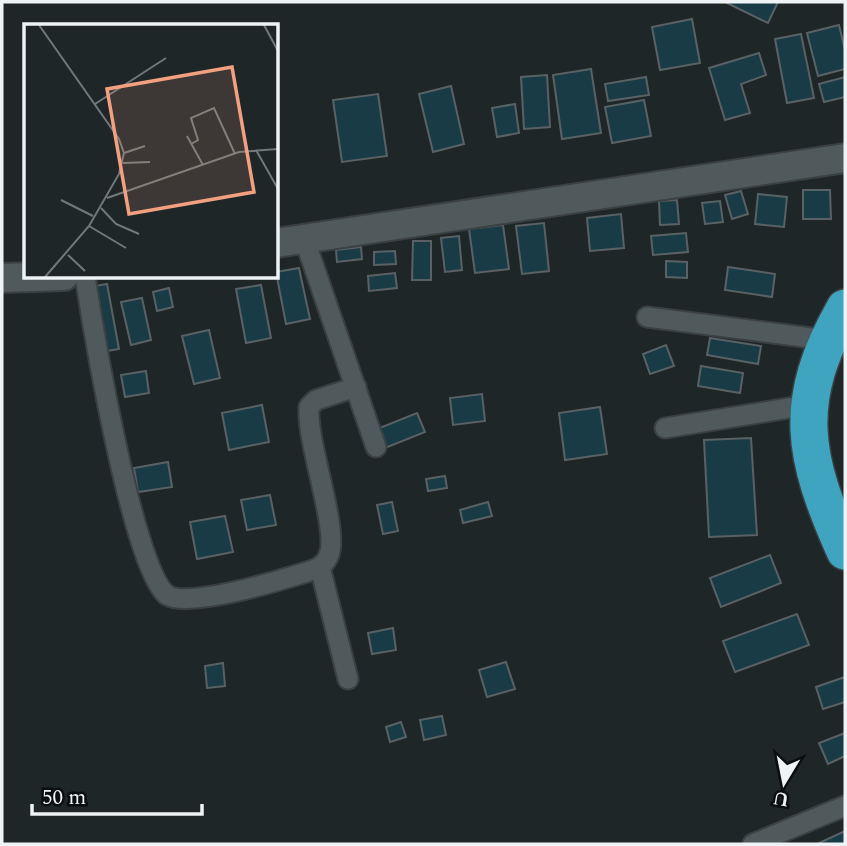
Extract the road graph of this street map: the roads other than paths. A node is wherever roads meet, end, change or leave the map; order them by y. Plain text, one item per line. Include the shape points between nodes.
1 (845, 158) edge
2 (290, 241) edge
3 (24, 277) edge
4 (2, 278) edge
5 (85, 278) edge
6 (845, 309) edge
7 (647, 317) dead end
8 (827, 340) junction
9 (356, 387) junction
10 (808, 405) junction
11 (665, 428) dead end
12 (376, 447) dead end
13 (845, 551) edge
14 (320, 567) junction
15 (348, 679) dead end
16 (845, 806) edge
17 (753, 844) edge

1 - 2 street
2 - 9 street
3 - 4 street
5 - 14 street via 131,508 142,549 161,588 178,599 207,598
6 - 8 highway
7 - 8 street
8 - 10 highway
9 - 12 street
9 - 14 street via 316,400 309,407 308,431 331,541 328,559
10 - 11 street
10 - 13 highway via 812,464
14 - 15 street
16 - 17 street

